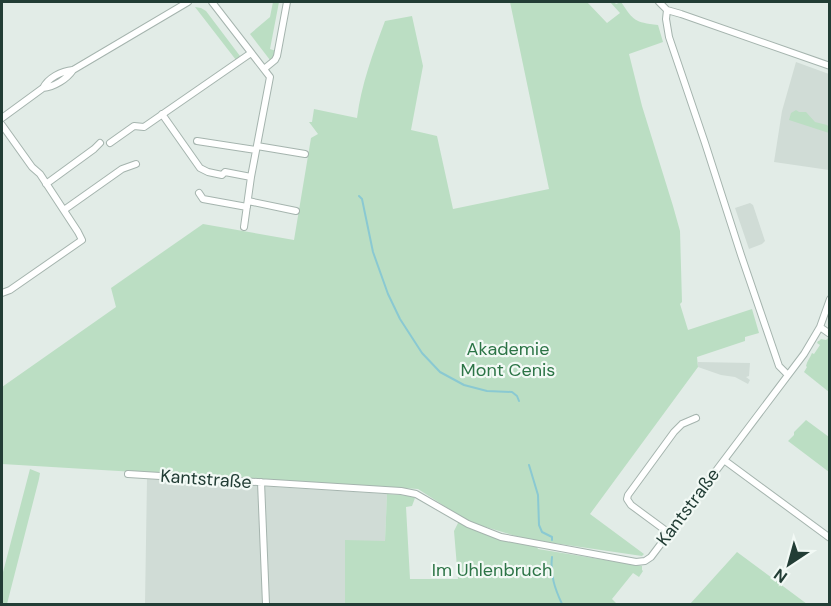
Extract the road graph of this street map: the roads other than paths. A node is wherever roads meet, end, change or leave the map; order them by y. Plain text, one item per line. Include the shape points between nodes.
1 (188, 2) edge
2 (212, 2) edge
3 (287, 2) edge
4 (659, 2) edge
5 (667, 10) junction
6 (251, 53) junction
7 (830, 66) edge
8 (264, 69) junction
9 (162, 114) junction
10 (2, 118) edge
11 (2, 125) edge
12 (197, 141) dead end
13 (100, 143) dead end
14 (110, 143) dead end
15 (256, 148) junction
16 (305, 154) dead end
17 (136, 164) dead end
18 (251, 177) junction
19 (46, 184) junction
20 (199, 193) dead end
21 (247, 204) junction
22 (64, 210) junction
23 (296, 211) dead end
24 (244, 227) dead end
25 (2, 292) edge
26 (830, 299) edge
27 (820, 327) junction
28 (830, 334) edge
29 (788, 375) junction
30 (696, 418) dead end
31 (724, 460) junction
32 (128, 474) dead end
33 (261, 482) junction
34 (669, 533) junction
35 (830, 538) edge
36 (266, 604) edge

1 - 10 street via 73,70 66,78 43,88
2 - 6 street
3 - 8 street via 277,56
4 - 5 street
5 - 7 street
5 - 29 street via 669,37 741,255 779,366
6 - 8 street
6 - 9 street
8 - 15 street via 270,77
9 - 14 street via 144,126 134,126
9 - 18 street via 200,168 222,175 225,172
11 - 19 street
12 - 15 street
13 - 19 street
15 - 16 street
15 - 18 street
17 - 22 street
18 - 21 street
19 - 22 street
20 - 21 street via 203,199
21 - 23 street
21 - 24 street
22 - 25 street via 82,240
26 - 27 street, Kantstraße
27 - 28 street
27 - 29 street, Kantstraße
29 - 31 street, Kantstraße
30 - 34 street via 674,432 627,499
31 - 34 street, Kantstraße
31 - 35 street
32 - 33 street, Kantstraße
33 - 34 street, Kantstraße via 416,494 468,524 501,537 636,562 648,560
33 - 36 street

